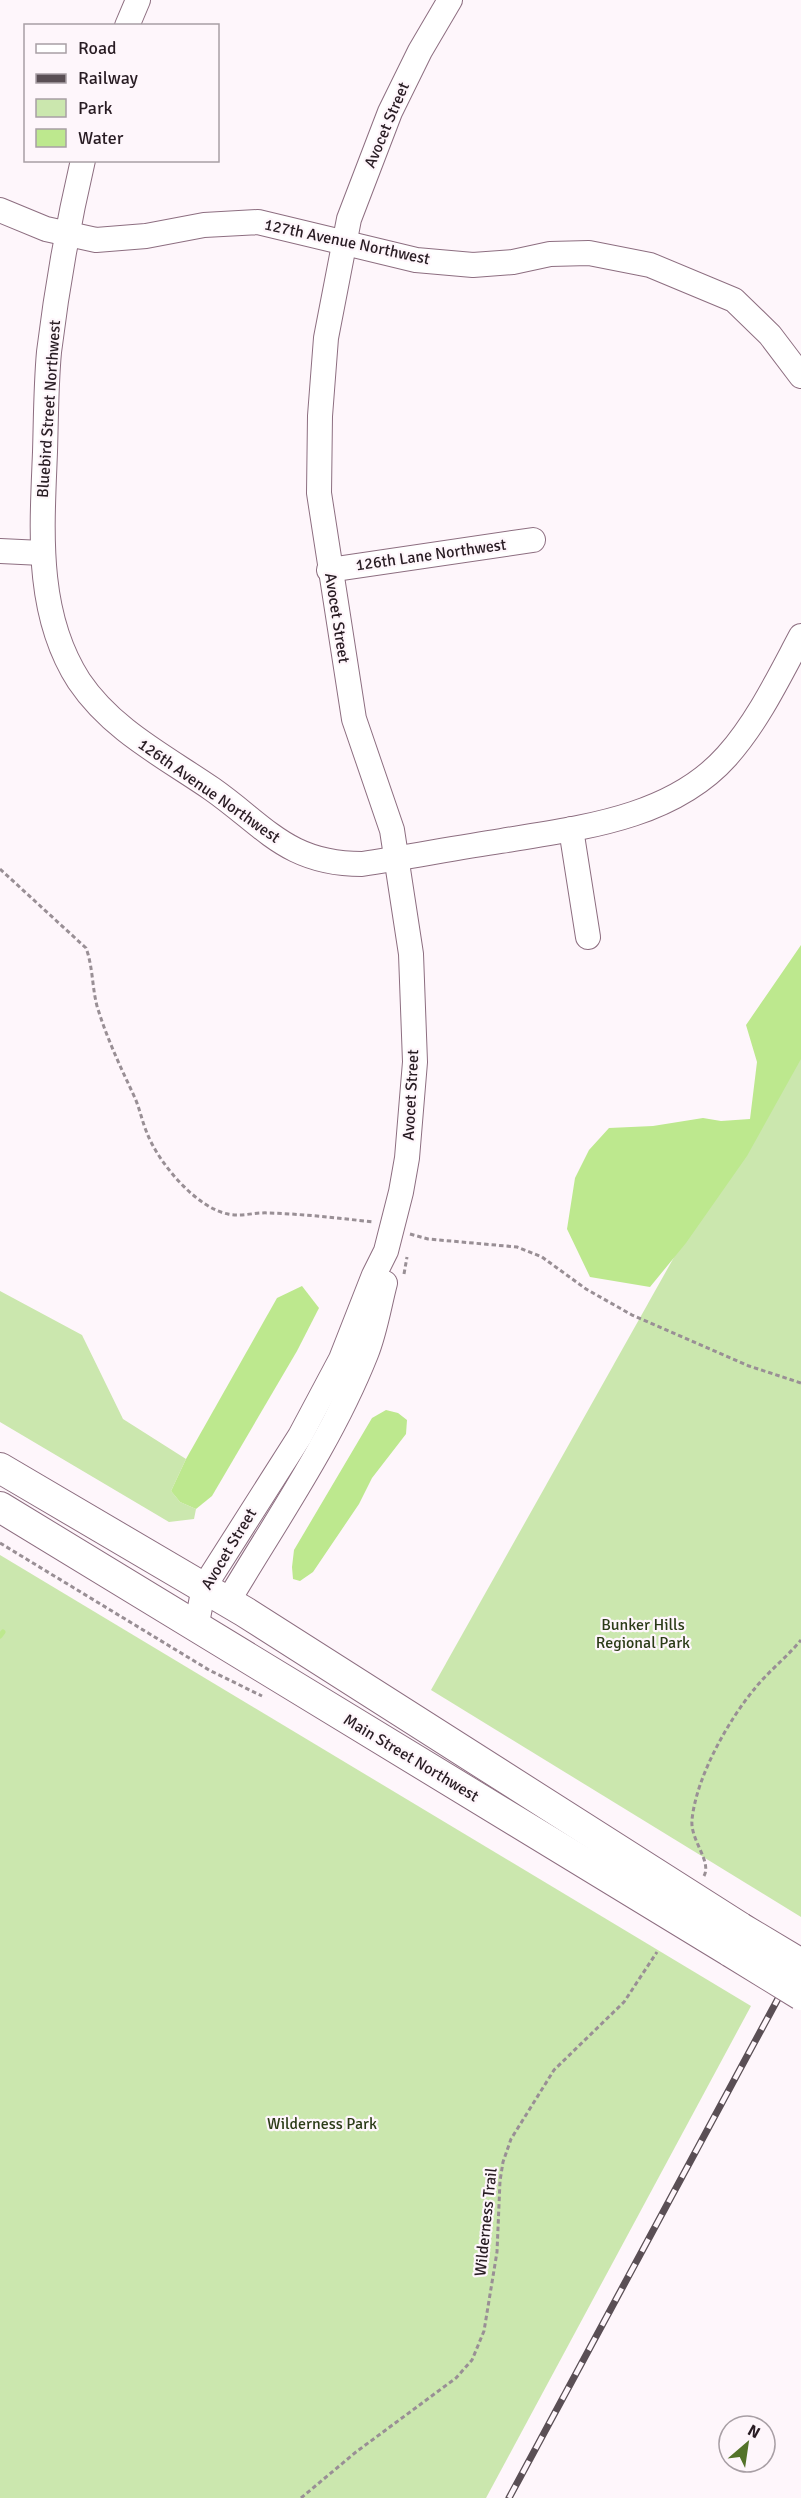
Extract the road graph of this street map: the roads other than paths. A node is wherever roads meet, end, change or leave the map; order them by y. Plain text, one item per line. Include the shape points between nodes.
1 (138, 0) edge
2 (450, 0) edge
3 (128, 24) edge
4 (83, 162) edge
5 (0, 210) edge
6 (66, 234) junction
7 (345, 244) junction
8 (801, 376) edge
9 (532, 540) dead end
10 (0, 551) edge
11 (42, 553) junction
12 (329, 570) junction
13 (801, 636) edge
14 (570, 829) junction
15 (397, 858) junction
16 (588, 937) dead end
17 (0, 1468) edge
18 (11, 1513) edge
19 (207, 1605) junction
20 (736, 1940) junction
21 (801, 1964) edge
22 (801, 1995) edge

1 - 3 street
2 - 7 street, Avocet Street via 390,112 349,219
4 - 6 street, Bluebird Street Northwest
5 - 6 street, 127th Avenue Northwest
6 - 7 street, 127th Avenue Northwest via 96,240 258,222
6 - 11 street, Bluebird Street Northwest via 49,354
7 - 8 street, 127th Avenue Northwest via 416,260 473,265 550,254 589,253 650,265 734,300 770,335
7 - 12 street, Avocet Street via 326,338 320,416 319,493
9 - 12 street, 126th Lane Northwest
10 - 11 street
11 - 15 street, 126th Avenue Northwest via 48,600 62,650 99,708 138,741 295,850 339,864
12 - 15 street, Avocet Street via 354,719 393,830
13 - 14 street, 126th Avenue Northwest via 748,730 701,779 624,817
14 - 15 street, 126th Avenue Northwest
14 - 16 street
15 - 19 street, Avocet Street via 411,954 415,1062 407,1158 386,1251 386,1276 367,1352 328,1432
17 - 19 main road, Main Street Northwest
18 - 19 main road, Main Street Northwest
19 - 20 main road, Main Street Northwest
19 - 20 main road, Main Street Northwest via 255,1619
20 - 21 main road, Main Street Northwest, bridge
20 - 22 main road, Main Street Northwest, bridge

